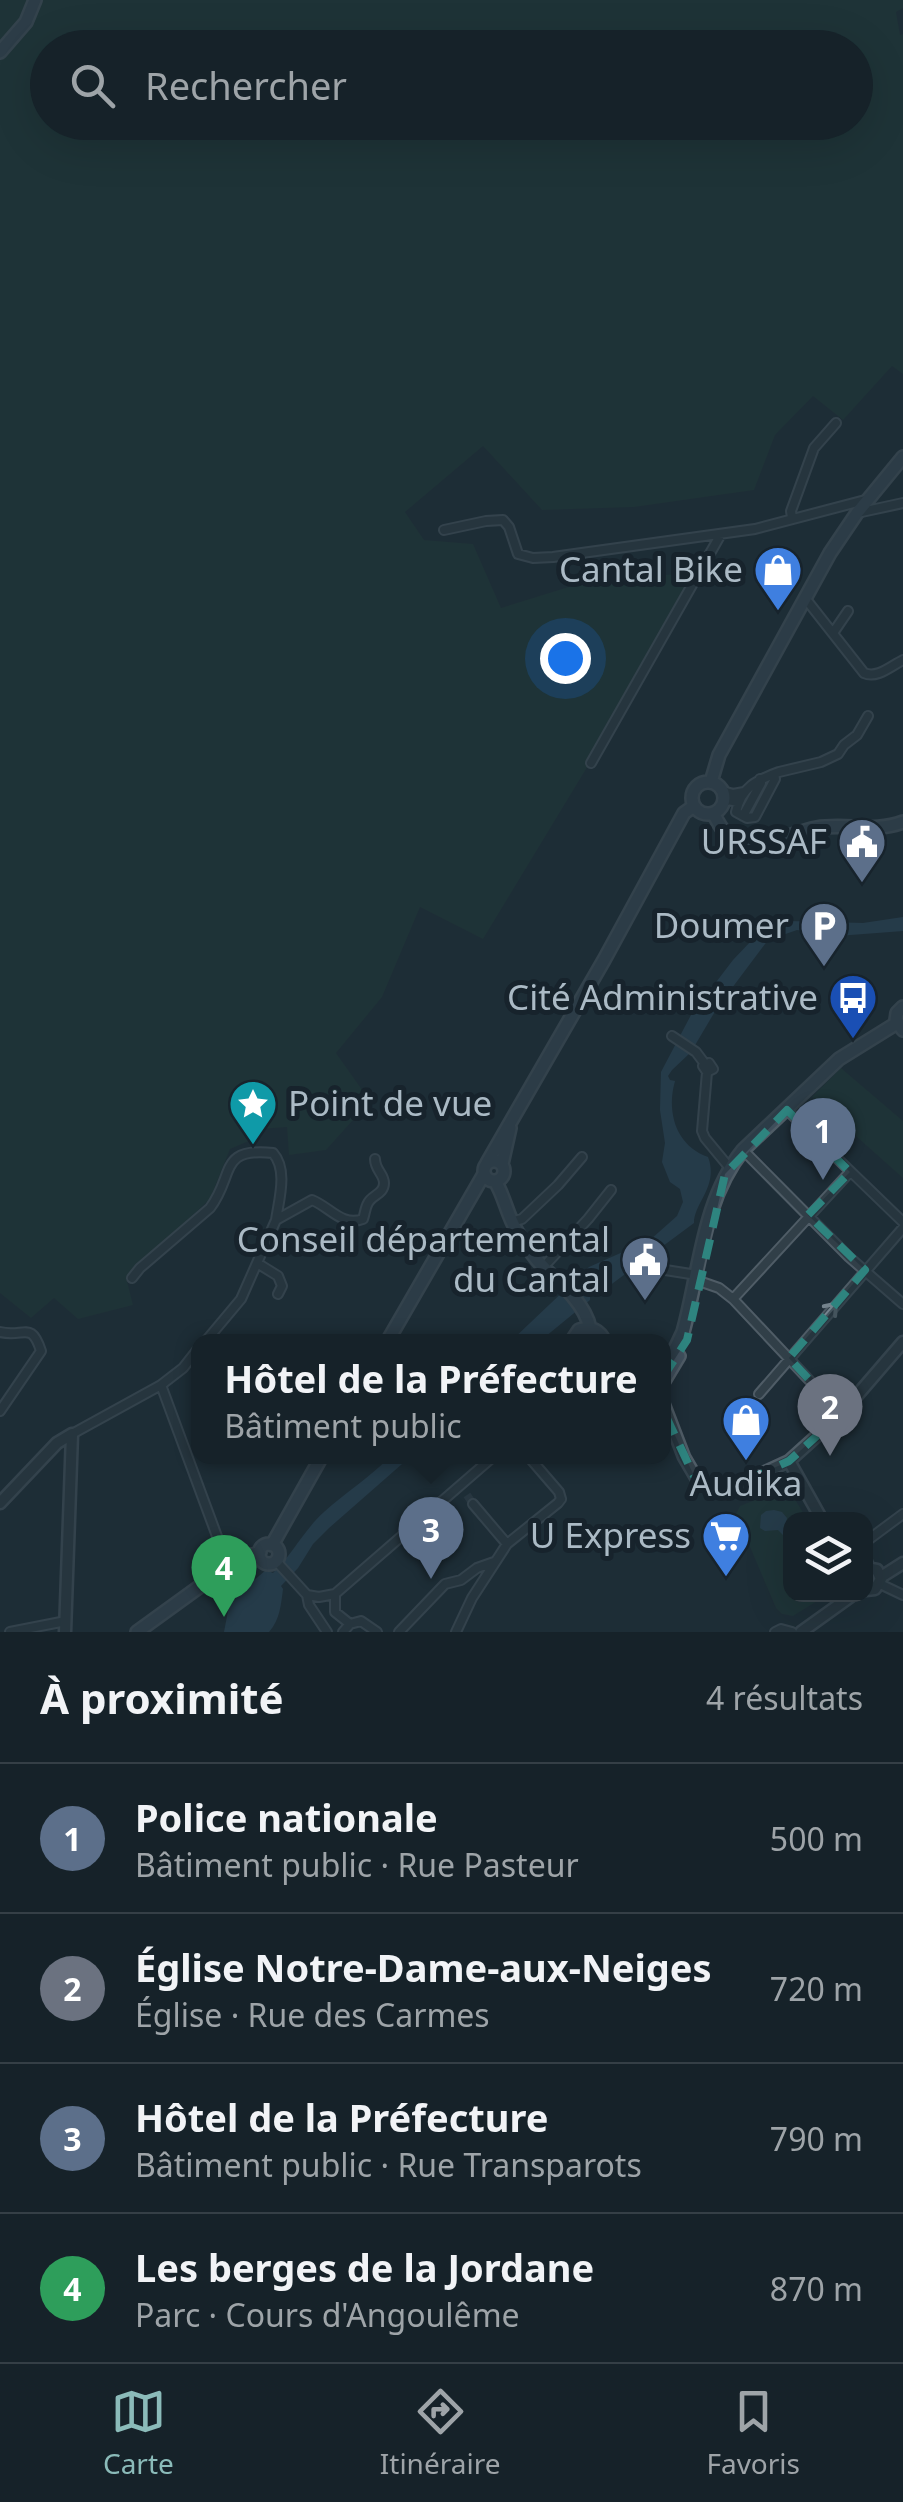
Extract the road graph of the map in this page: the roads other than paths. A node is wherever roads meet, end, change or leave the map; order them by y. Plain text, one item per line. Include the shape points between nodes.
1 (35, 0) edge
2 (0, 52) edge
3 (836, 424) dead end
4 (903, 458) edge
5 (869, 499) junction
6 (903, 504) edge
7 (858, 513) junction
8 (792, 518) junction
9 (444, 530) dead end
10 (721, 534) junction
11 (805, 598) junction
12 (848, 611) dead end
13 (833, 633) junction
14 (903, 660) edge
15 (868, 716) dead end
16 (592, 763) dead end
17 (774, 774) junction
18 (756, 781) junction
19 (711, 782) junction
20 (723, 791) junction
21 (744, 792) junction
22 (738, 802) junction
23 (694, 806) junction
24 (717, 810) junction
25 (743, 816) junction
26 (903, 822) edge
27 (903, 1007) edge
28 (900, 1026) edge
29 (672, 1036) dead end
30 (787, 1110) junction
31 (743, 1150) junction
32 (582, 1156) dead end
33 (374, 1159) dead end
34 (729, 1167) junction
35 (850, 1172) junction
36 (496, 1174) junction
37 (611, 1190) dead end
38 (808, 1215) junction
39 (276, 1220) junction
40 (903, 1225) edge
41 (518, 1226) junction
42 (650, 1258) dead end
43 (257, 1263) junction
44 (546, 1266) junction
45 (865, 1270) junction
46 (132, 1278) dead end
47 (696, 1278) junction
48 (278, 1294) dead end
49 (733, 1299) junction
50 (903, 1304) edge
51 (590, 1328) junction
52 (0, 1332) edge
53 (212, 1334) edge
54 (392, 1334) edge
55 (576, 1334) edge
56 (600, 1334) edge
57 (903, 1342) edge
58 (671, 1354) edge
59 (191, 1358) edge
60 (789, 1358) junction
61 (671, 1368) edge
62 (160, 1386) junction
63 (759, 1394) dead end
64 (0, 1411) edge
65 (841, 1414) junction
66 (671, 1424) edge
67 (72, 1434) junction
68 (789, 1462) junction
69 (317, 1464) edge
70 (485, 1464) edge
71 (535, 1464) edge
72 (773, 1470) junction
73 (462, 1484) junction
74 (801, 1484) junction
75 (468, 1495) tunnel mouth
76 (0, 1504) edge
77 (473, 1504) tunnel mouth
78 (817, 1512) edge
79 (903, 1514) edge
80 (873, 1536) edge
81 (272, 1544) junction
82 (507, 1544) junction
83 (260, 1552) junction
84 (235, 1561) junction
85 (278, 1562) junction
86 (903, 1563) edge
87 (493, 1566) junction
88 (873, 1568) edge
89 (461, 1580) junction
90 (881, 1580) junction
91 (873, 1590) edge
92 (336, 1594) junction
93 (307, 1595) junction
94 (903, 1595) edge
95 (320, 1597) junction
96 (472, 1598) junction
97 (843, 1602) edge
98 (334, 1612) junction
99 (66, 1626) edge
100 (347, 1628) edge
101 (10, 1632) edge
102 (137, 1632) edge
103 (327, 1632) edge
104 (377, 1632) edge
105 (399, 1632) edge
106 (456, 1632) edge
107 (775, 1632) edge
108 (792, 1632) edge
109 (800, 1632) edge

1 - 2 main road
3 - 8 street via 814,448
4 - 5 main road
5 - 7 main road
5 - 8 street
6 - 7 street
7 - 11 main road
8 - 10 street
9 - 10 street via 503,520 516,551 533,558
10 - 16 street
11 - 13 street
11 - 19 main road via 719,755
12 - 13 street
13 - 14 street via 868,675
15 - 17 street via 833,757
17 - 18 street
17 - 25 street via 755,817
18 - 21 street
18 - 25 street via 762,783
19 - 20 main road
19 - 23 main road via 696,787
20 - 21 street
20 - 24 main road
21 - 22 street
22 - 24 street via 728,800
22 - 25 street via 736,812
23 - 24 main road via 702,813
23 - 36 main road via 684,813 502,1136
24 - 26 main road via 724,832 744,844 828,827
27 - 28 main road via 897,1012
28 - 30 main road via 839,1059
29 - 34 street via 706,1068 702,1131
30 - 31 main road
30 - 35 street
31 - 34 main road
31 - 38 street
32 - 41 street
33 - 39 street via 384,1184 363,1219 348,1221 312,1200
34 - 47 main road
35 - 38 street
35 - 40 street
36 - 41 main road
36 - 41 main road
36 - 54 main road
37 - 44 street
38 - 45 street
38 - 49 street
39 - 43 street
39 - 46 street via 279,1160 273,1153 239,1154 210,1208
40 - 45 street
41 - 44 main road
41 - 44 main road
42 - 47 street via 658,1269
43 - 48 street via 278,1276
43 - 53 street via 241,1298
44 - 51 main road
45 - 50 street
60 -> 45 street
47 - 49 street
47 - 58 main road
47 - 61 main road via 692,1324
49 - 60 street
51 - 55 main road
51 - 56 main road
52 - 64 street via 30,1332 41,1351
57 - 65 street
59 - 62 street
60 - 63 street
60 - 65 street
62 - 67 street
62 - 84 street via 218,1539
65 - 68 street
66 - 72 street via 698,1481 711,1487 728,1489
67 - 76 street
67 - 99 street
68 - 72 street
68 - 74 street
69 - 81 main road
70 - 73 street
71 - 82 street via 563,1500
72 - 74 street
73 - 75 street
73 - 92 street
74 - 78 street
77 - 82 street
79 - 80 street
81 - 83 main road
81 - 85 main road
82 - 87 street
83 - 84 main road
83 - 85 main road via 263,1562
84 - 102 main road
85 - 93 street
86 - 90 street
87 - 89 street
87 - 96 street
88 - 90 street
89 - 96 street
89 - 105 street via 446,1584
90 - 91 street
90 - 94 street
92 - 95 street
92 - 98 street
93 - 95 street
93 - 103 street
95 - 98 street
96 - 106 street
97 - 109 street
98 - 100 street
99 - 101 street
100 - 104 street via 366,1622
107 - 108 street

